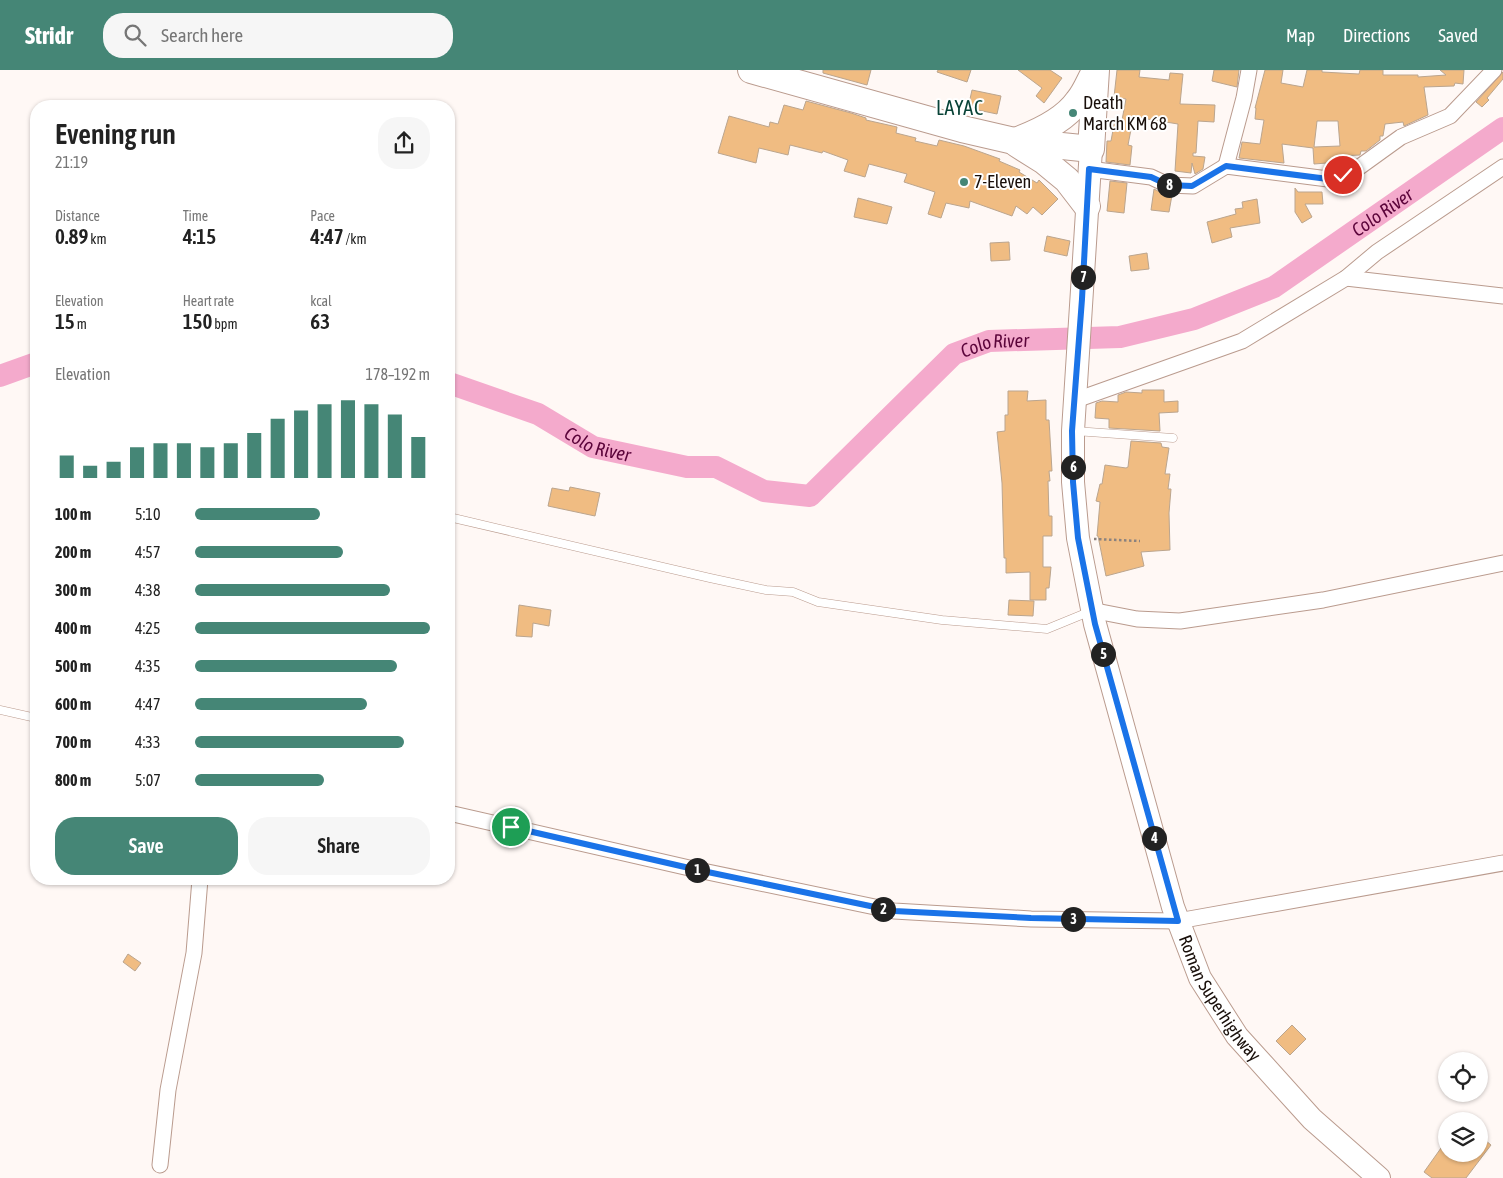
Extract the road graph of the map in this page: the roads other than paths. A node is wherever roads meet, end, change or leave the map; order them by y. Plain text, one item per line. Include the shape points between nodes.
1 (751, 70) edge
2 (1096, 70) edge
3 (1249, 70) edge
4 (1494, 70) edge
5 (1013, 141) junction
6 (1090, 159) junction
7 (1226, 166) junction
8 (1503, 167) edge
9 (1087, 206) junction
10 (1346, 278) junction
11 (1503, 296) edge
12 (1076, 395) junction
13 (1072, 431) junction
14 (1173, 438) dead end
15 (455, 518) edge
16 (1503, 563) edge
17 (1096, 616) junction
18 (0, 710) edge
19 (30, 717) edge
20 (455, 814) edge
21 (1503, 863) edge
22 (200, 885) edge
23 (1175, 914) junction
24 (160, 1164) dead end
25 (1379, 1178) edge

1 - 5 highway
2 - 5 highway via 1078,101 1063,115 1034,134
2 - 6 highway
3 - 7 street
4 - 7 street via 1450,116 1402,137 1343,175 1328,179
5 - 6 highway
5 - 9 highway via 1067,180
6 - 7 street via 1168,185 1192,186
6 - 9 main road, Roman Superhighway
8 - 10 street via 1378,252
9 - 12 main road, Roman Superhighway
10 - 11 street
10 - 12 street via 1242,341
12 - 13 main road, Roman Superhighway
13 - 14 lane
13 - 17 main road, Roman Superhighway via 1078,538
15 - 17 lane via 728,582 793,592 818,602 1030,629 1048,629
16 - 17 street via 1323,600 1180,621
17 - 23 main road, Roman Superhighway
18 - 19 lane
20 - 23 street via 894,911 1031,918
21 - 23 street
22 - 24 street via 194,953 168,1090
23 - 25 main road, Roman Superhighway via 1200,978 1237,1036 1312,1119

